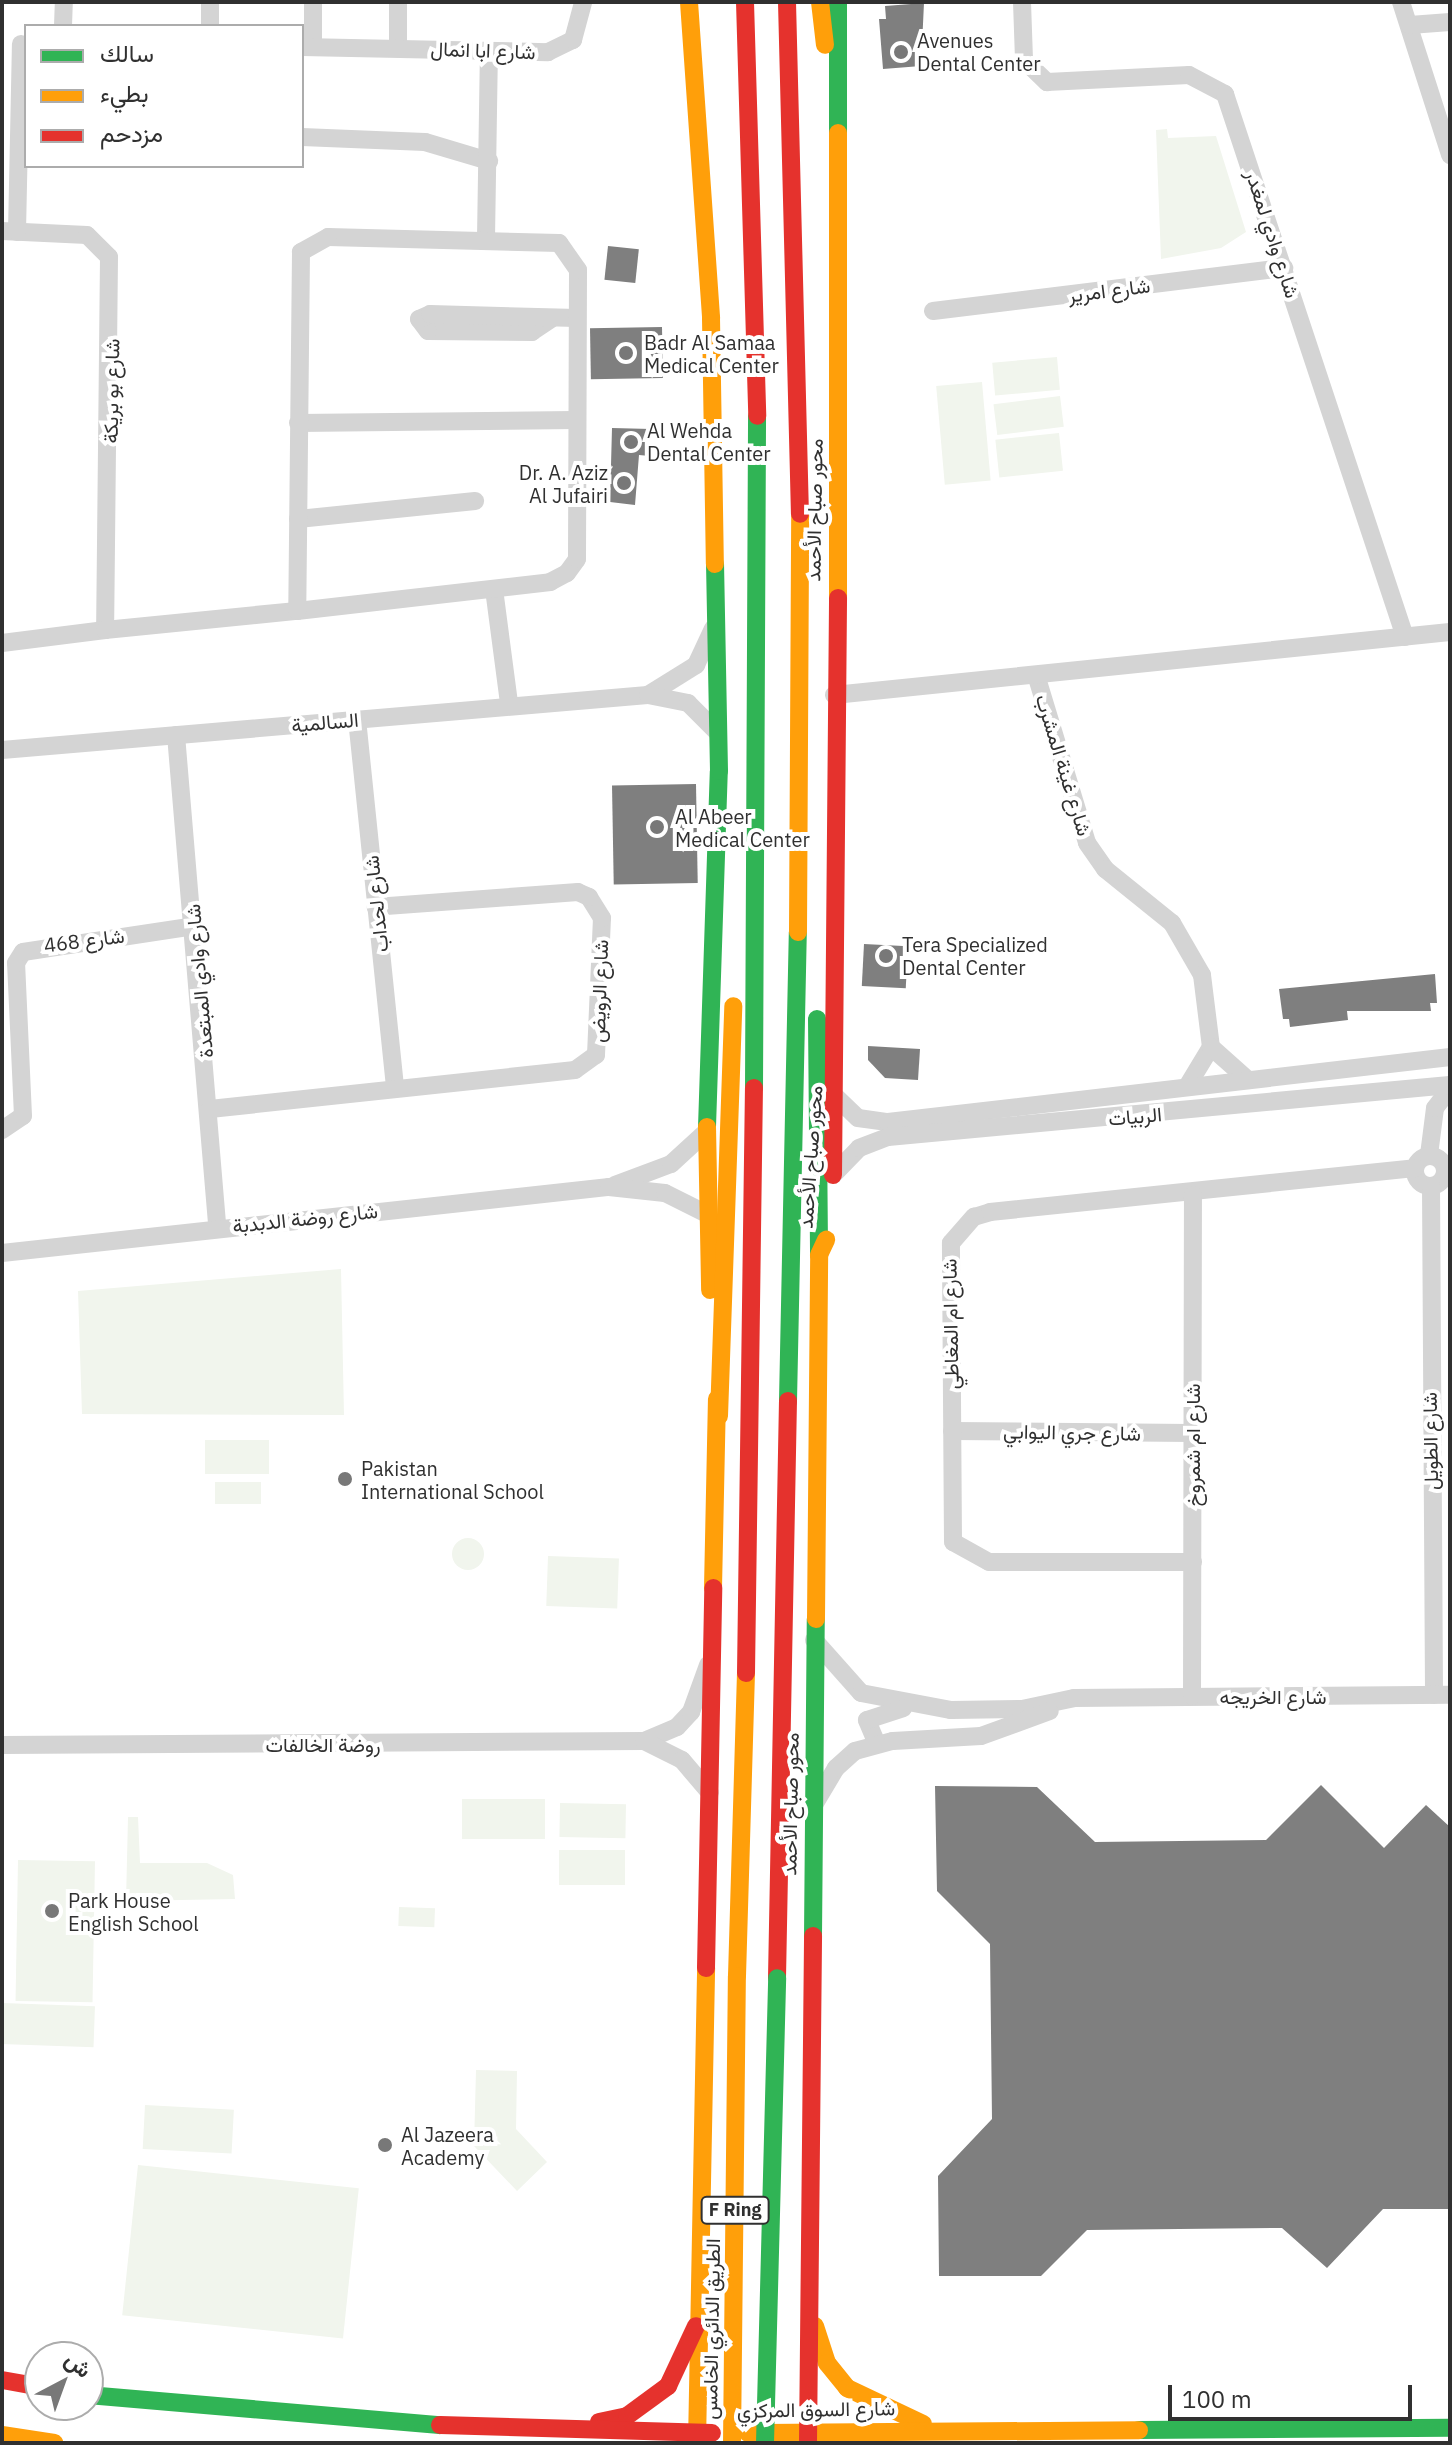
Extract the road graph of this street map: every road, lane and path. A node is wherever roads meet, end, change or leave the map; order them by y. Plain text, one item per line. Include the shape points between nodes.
1 (64, 2) edge
2 (210, 2) edge
3 (313, 2) edge
4 (398, 2) edge
5 (583, 2) edge
6 (689, 2) edge
7 (745, 2) edge
8 (787, 2) edge
9 (820, 2) edge
10 (1022, 2) edge
11 (1401, 2) edge
12 (840, 5) edge
13 (1450, 22) edge
14 (63, 24) edge
15 (210, 24) edge
16 (1410, 25) junction
17 (16, 44) edge
18 (398, 46) junction
19 (308, 47) edge
20 (489, 52) junction
21 (837, 81) junction
22 (304, 137) edge
23 (1450, 155) edge
24 (489, 161) junction
25 (9, 232) edge
26 (486, 238) junction
27 (1284, 268) junction
28 (933, 311) dead end
29 (577, 318) junction
30 (482, 323) dead end
31 (574, 420) junction
32 (298, 423) junction
33 (475, 501) dead end
34 (298, 519) junction
35 (494, 589) junction
36 (297, 611) junction
37 (717, 618) junction
38 (105, 630) junction
39 (1450, 632) edge
40 (1405, 637) junction
41 (2, 643) edge
42 (800, 668) junction
43 (1037, 678) junction
44 (648, 695) junction
45 (834, 695) junction
46 (509, 703) junction
47 (357, 719) junction
48 (718, 733) junction
49 (176, 735) junction
50 (2, 750) edge
51 (756, 776) junction
52 (376, 907) junction
53 (194, 926) junction
54 (1211, 1047) junction
55 (1450, 1057) edge
56 (1247, 1079) junction
57 (1188, 1085) junction
58 (1450, 1087) edge
59 (395, 1088) junction
60 (836, 1097) junction
61 (210, 1109) junction
62 (2, 1130) edge
63 (707, 1131) junction
64 (1429, 1155) junction
65 (1415, 1168) junction
66 (833, 1175) junction
67 (1431, 1186) junction
68 (609, 1187) junction
69 (1193, 1195) junction
70 (707, 1214) junction
71 (217, 1227) junction
72 (2, 1253) edge
73 (819, 1255) junction
74 (719, 1416) junction
75 (952, 1431) junction
76 (1192, 1433) junction
77 (1193, 1562) junction
78 (814, 1640) junction
79 (713, 1651) junction
80 (1442, 1695) edge
81 (1192, 1696) junction
82 (1095, 1699) junction
83 (910, 1706) junction
84 (644, 1741) junction
85 (877, 1744) junction
86 (2, 1745) edge
87 (710, 1793) junction
88 (812, 1810) junction
89 (704, 2305) junction
90 (810, 2312) junction
91 (2, 2380) edge
92 (24, 2384) edge
93 (104, 2397) edge
94 (1450, 2428) edge
95 (567, 2429) junction
96 (936, 2429) junction
97 (2, 2435) edge
98 (697, 2438) edge
99 (808, 2438) edge
100 (54, 2443) edge
101 (732, 2443) edge
102 (765, 2443) edge

1 - 14 street
2 - 15 street
3 - 19 street
4 - 18 street
5 - 20 street, شارع ابا انمال via 581,24 562,49
6 - 37 main road via 711,318
7 - 51 main road via 757,371
8 - 42 main road, محور صباح الأحمد
9 - 21 main road via 827,60
10 - 27 street, شارع وادي لمغدر via 1024,60 1047,82 1189,75 1215,83 1231,107
11 - 16 street
12 - 21 main road, محور صباح الأحمد
13 - 16 street
16 - 23 street
17 - 25 street, شارع بو بريكة
18 - 19 street, شارع ابا انمال
18 - 20 street, شارع ابا انمال
20 - 24 street
21 - 45 main road, محور صباح الأحمد
22 - 24 street via 425,142
24 - 26 street
25 - 38 street, شارع بو بريكة via 98,239 113,272
26 - 29 street via 550,240 567,249 578,270
26 - 32 street via 328,237 309,244 298,262
27 - 28 street, شارع امرير
27 - 40 street, شارع وادي لمغدر
29 - 30 street
29 - 31 street
31 - 32 street
31 - 35 street via 574,566 550,582
32 - 34 street
33 - 34 street
34 - 36 street
35 - 36 street
35 - 46 street
36 - 38 street
37 - 44 street, السالمية via 696,665
37 - 48 main road
38 - 41 street
39 - 40 street, شارع غينة المشرب
40 - 43 street, شارع غينة المشرب
42 - 73 main road via 814,726
42 - 102 main road, محور صباح الأحمد / F Ring, bridge
43 - 45 street, شارع غينة المشرب
43 - 54 street, شارع غينة المشرب via 1087,843 1105,869 1172,923 1190,947 1202,975
44 - 46 street, السالمية
44 - 48 street, السالمية via 688,703
45 - 60 main road, محور صباح الأحمد
46 - 47 street, السالمية
47 - 49 street, السالمية
47 - 52 street, شارع لحداب
48 - 63 main road
49 - 50 street, السالمية
49 - 53 street, شارع وادي المبتعدة
51 - 74 main road via 745,829 735,950
51 - 101 main road, الطريق الدائري الخامس / F Ring, bridge via 751,1520 737,1976
52 - 59 street, شارع لحداب
52 - 59 street, شارع الرويض via 578,892 589,897 602,918 599,1042 587,1063 575,1070
53 - 61 street, شارع وادي المبتعدة
53 - 62 street, شارع 468 via 23,952 16,963 23,1116
54 - 56 street
54 - 57 street
55 - 56 street, الربيات
56 - 57 street, الربيات
57 - 60 street, الربيات via 888,1122 858,1118
58 - 64 street via 1435,1108
58 - 66 street, الربيات via 888,1137 859,1148
59 - 61 street, شارع الرويض
60 - 66 main road, محور صباح الأحمد
61 - 71 street, شارع وادي المبتعدة
63 - 68 street, شارع روضة الدبدبة via 671,1164
63 - 70 main road
64 - 65 street
64 - 67 street, شارع الطويل via 1446,1170
65 - 67 street via 1419,1181
65 - 69 street, شارع ام المغاطي
66 - 73 main road, محور صباح الأحمد via 829,1233
67 - 80 street, شارع الطويل
68 - 70 street, شارع روضة الدبدبة via 665,1193
68 - 71 street, شارع روضة الدبدبة
69 - 75 street, شارع ام المغاطي via 990,1212 960,1229 948,1260
69 - 76 street, شارع ام شمروخ
70 - 74 main road
71 - 72 street, شارع روضة الدبدبة
73 - 78 main road, محور صباح الأحمد
74 - 79 main road
75 - 76 street, شارع جري اليوابي
75 - 77 street, شارع ام المغاطي via 949,1530 961,1551 989,1562
76 - 77 street, شارع ام شمروخ
77 - 81 street, شارع ام شمروخ
78 - 83 street, شارع الخريجه via 856,1690
78 - 88 main road, محور صباح الأحمد
79 - 84 street, روضة الخالفات via 691,1712 677,1727
79 - 87 main road
80 - 81 street, شارع الخريجه
81 - 82 street, شارع الخريجه
82 - 83 street, شارع الخريجه via 997,1712
82 - 85 street, شارع الخريجه via 981,1736
83 - 85 street, شارع الخريجه via 867,1720
84 - 86 street, روضة الخالفات
84 - 87 street, روضة الخالفات via 682,1760
85 - 88 street, شارع الخريجه via 850,1753
87 - 89 main road
88 - 90 main road, محور صباح الأحمد
89 - 95 main road via 680,2367 651,2403 627,2416
89 - 98 main road, الطريق الدائري الخامس
90 - 96 main road via 827,2363 847,2388 870,2404
90 - 99 main road
91 - 92 main road
93 - 95 main road, شارع السوق المركزي via 380,2423
94 - 96 main road, شارع السوق المركزي
95 - 98 main road, شارع السوق المركزي
96 - 99 main road, شارع السوق المركزي
97 - 100 main road
98 - 99 main road, شارع السوق المركزي

